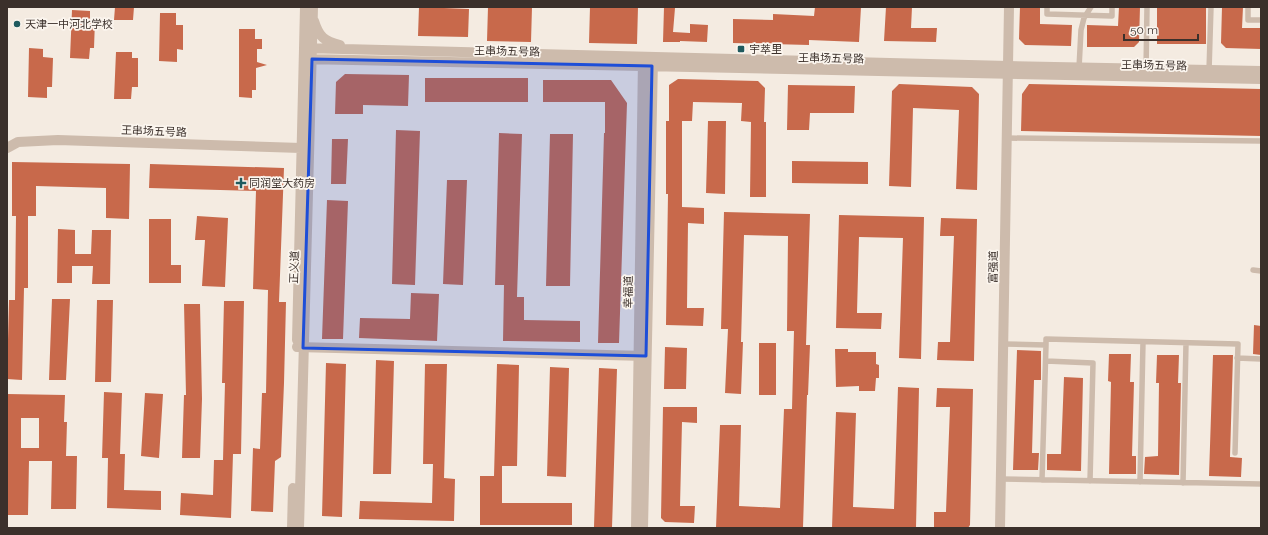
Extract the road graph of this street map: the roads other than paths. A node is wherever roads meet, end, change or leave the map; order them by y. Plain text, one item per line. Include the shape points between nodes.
1 (1009, 7) edge
2 (1048, 7) edge
3 (1091, 7) edge
4 (1112, 7) edge
5 (1147, 7) edge
6 (1211, 7) edge
7 (1248, 7) edge
8 (309, 11) edge
9 (1086, 15) junction
10 (1261, 20) edge
11 (308, 48) junction
12 (345, 51) dead end
13 (308, 59) junction
14 (648, 61) junction
15 (1008, 70) junction
16 (1079, 71) junction
17 (1261, 71) edge
18 (1146, 73) junction
19 (1209, 74) junction
20 (1261, 79) edge
21 (1007, 138) junction
22 (1261, 141) edge
23 (7, 148) edge
24 (301, 148) junction
25 (1253, 270) dead end
26 (1261, 271) edge
27 (1143, 342) junction
28 (1186, 343) junction
29 (1003, 344) junction
30 (1046, 345) junction
31 (300, 347) junction
32 (642, 356) junction
33 (1238, 358) junction
34 (1261, 358) edge
35 (1046, 361) junction
36 (1235, 453) dead end
37 (1000, 479) junction
38 (1042, 480) junction
39 (1090, 481) junction
40 (1140, 482) junction
41 (1183, 483) junction
42 (1261, 484) edge
43 (292, 528) edge
44 (299, 528) edge
45 (636, 528) edge
46 (643, 528) edge
47 (1000, 528) edge

1 - 15 street, 富强道
2 - 9 lane via 1047,14
3 - 9 lane
4 - 9 lane via 1112,16
5 - 18 lane
6 - 19 lane
7 - 10 lane via 1248,20
8 - 11 street, 正义道
8 - 12 street via 325,40
9 - 16 lane via 1081,30
11 - 13 street, 正义道
11 - 14 street, 王串场五号路
13 - 14 street, 王串场五号路
13 - 24 street, 正义道
13 - 31 street, 正义道
14 - 15 street, 王串场五号路
14 - 32 street, 幸福道
15 - 16 street, 王串场五号路
15 - 21 street, 富强道
16 - 18 street, 王串场五号路
17 - 19 street, 王串场五号路
18 - 19 street, 王串场五号路
19 - 20 street, 王串场五号路
21 - 22 lane
21 - 29 street, 富强道
23 - 24 street, 王串场五号路 via 18,142 58,140
24 - 31 street, 正义道
25 - 26 lane
27 - 28 lane
27 - 30 lane via 1046,339
27 - 40 lane
28 - 33 lane via 1238,344
28 - 41 lane
29 - 30 lane
29 - 37 street, 富强道
30 - 35 lane
31 - 32 street
31 - 43 street, 正义道
31 - 44 street, 正义道
32 - 45 street, 幸福道
32 - 46 street, 幸福道
33 - 34 lane
33 - 36 lane
35 - 38 lane
35 - 39 lane via 1093,363
37 - 38 lane
37 - 47 street, 富强道
38 - 39 lane
39 - 40 lane
40 - 41 lane
41 - 42 lane

